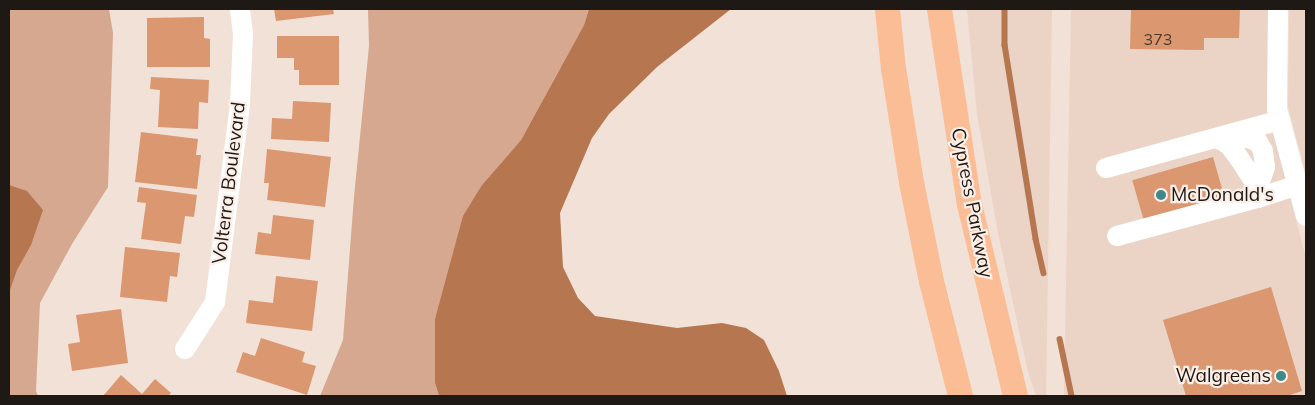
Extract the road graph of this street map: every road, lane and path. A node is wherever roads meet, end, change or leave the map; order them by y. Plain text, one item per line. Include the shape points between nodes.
1 (240, 9) edge
2 (887, 9) edge
3 (939, 9) edge
4 (1278, 9) edge
5 (1280, 120) junction
6 (1222, 141) junction
7 (1106, 168) dead end
8 (1298, 185) junction
9 (1258, 192) junction
10 (1306, 216) edge
11 (1116, 236) dead end
12 (185, 349) dead end
13 (960, 396) edge
14 (1015, 396) edge

1 - 12 street, Volterra Boulevard via 243,34 240,103 215,302
2 - 13 main road via 911,182 931,281
3 - 14 main road, Cypress Parkway via 969,204
4 - 5 street
5 - 6 street
5 - 8 street
6 - 7 street
6 - 9 street
8 - 9 street
8 - 10 street
9 - 11 street

